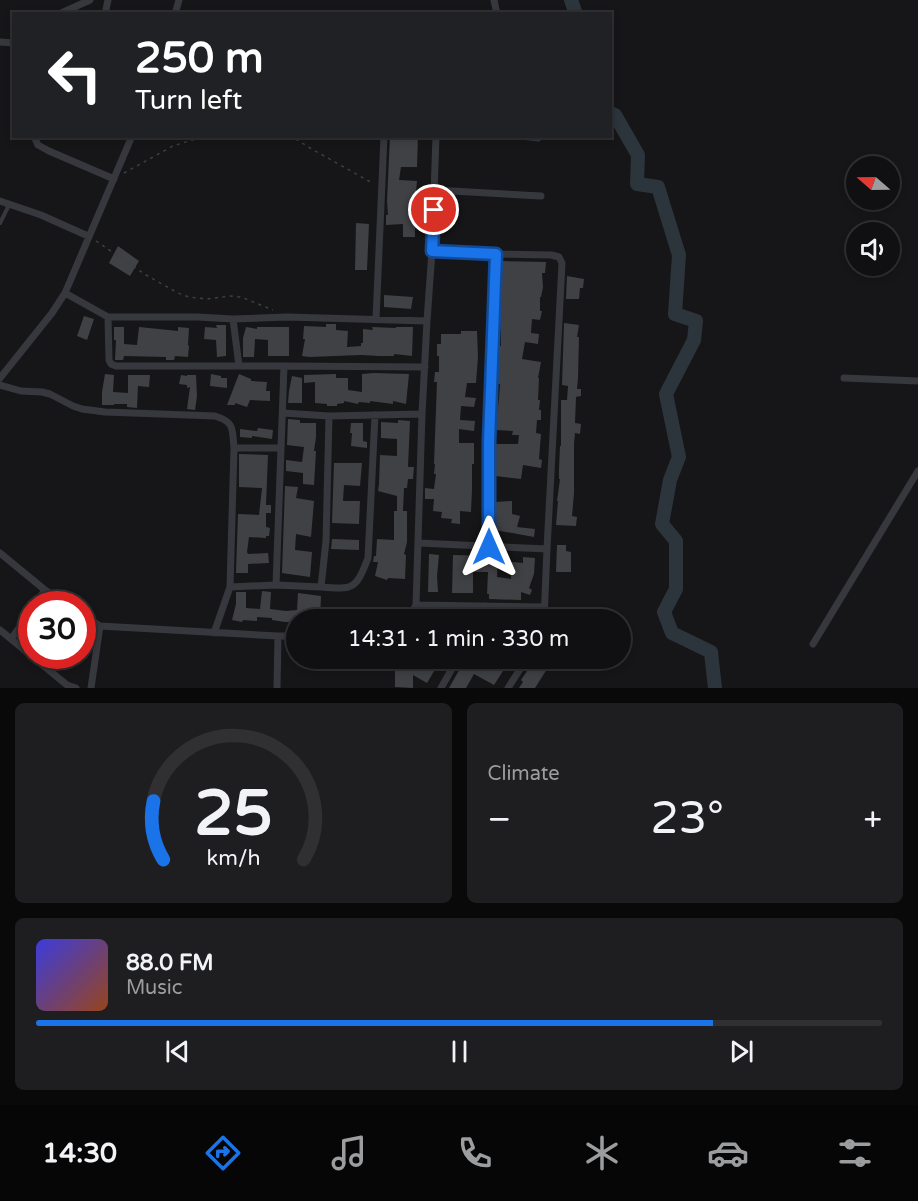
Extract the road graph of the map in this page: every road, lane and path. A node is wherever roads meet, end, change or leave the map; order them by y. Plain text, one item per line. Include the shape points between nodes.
1 (90, 0) edge
2 (63, 12) edge
3 (35, 138) edge
4 (131, 138) edge
5 (199, 138) edge
6 (293, 138) edge
7 (384, 138) edge
8 (436, 138) edge
9 (114, 179) junction
10 (382, 188) junction
11 (434, 190) junction
12 (542, 196) dead end
13 (0, 201) edge
14 (10, 204) junction
15 (0, 223) edge
16 (88, 236) junction
17 (432, 251) junction
18 (496, 254) junction
19 (65, 292) junction
20 (108, 317) junction
21 (287, 317) junction
22 (233, 319) junction
23 (376, 319) junction
24 (427, 321) junction
25 (239, 366) junction
26 (284, 366) junction
27 (425, 367) junction
28 (0, 378) edge
29 (844, 378) dead end
30 (918, 381) edge
31 (0, 385) edge
32 (283, 413) junction
33 (422, 414) junction
34 (375, 415) junction
35 (329, 416) junction
36 (234, 448) junction
37 (280, 448) junction
38 (918, 471) edge
39 (419, 543) junction
40 (489, 547) junction
41 (547, 549) junction
42 (0, 553) edge
43 (276, 585) junction
44 (230, 587) junction
45 (321, 587) junction
46 (45, 590) edge
47 (416, 605) junction
48 (484, 606) junction
49 (544, 608) joint
50 (414, 609) edge
51 (483, 609) edge
52 (96, 624) edge
53 (100, 626) junction
54 (18, 629) edge
55 (0, 630) edge
56 (214, 633) junction
57 (278, 636) junction
58 (286, 636) edge
59 (11, 639) junction
60 (813, 644) dead end
61 (452, 669) edge
62 (520, 669) edge
63 (76, 688) edge
64 (91, 688) edge
65 (277, 688) edge
66 (441, 688) edge
67 (508, 688) edge

1 - 2 street
3 - 9 street via 38,145 49,151
4 - 9 street
5 - 9 path via 173,147
6 - 10 path
7 - 10 street
8 - 11 street
9 - 16 street
10 - 23 street
11 - 12 street
11 - 17 street
13 - 14 street
14 - 15 lane
14 - 16 street
16 - 19 street
16 - 21 path via 178,293 207,299 241,297
17 - 18 street
17 - 24 street
18 - 40 street
18 - 41 street via 551,255 559,257 562,263
19 - 20 street
19 - 28 street
20 - 22 street
20 - 25 street via 109,360 116,366
21 - 22 street
21 - 23 street
22 - 25 street
23 - 24 street
24 - 27 street
25 - 26 street
26 - 27 street
26 - 32 street
27 - 33 street
29 - 30 street
31 - 36 street via 21,392 50,394 82,409 215,416 229,423
32 - 35 street
32 - 37 street
33 - 34 street
33 - 39 street
34 - 35 street
34 - 45 street via 368,558 363,573 351,587
35 - 45 street
36 - 37 street
36 - 44 street
37 - 43 street
38 - 60 street
39 - 40 street
39 - 47 street
40 - 41 street
41 - 49 street
42 - 46 street
43 - 44 street
43 - 45 street
44 - 56 street
47 - 48 street
47 - 50 street
48 - 49 street
48 - 51 street
52 - 53 street
53 - 56 street
53 - 64 street
54 - 59 street
55 - 59 street
56 - 57 street
57 - 58 street
57 - 65 street
59 - 63 street via 67,685
61 - 66 street
62 - 67 street

